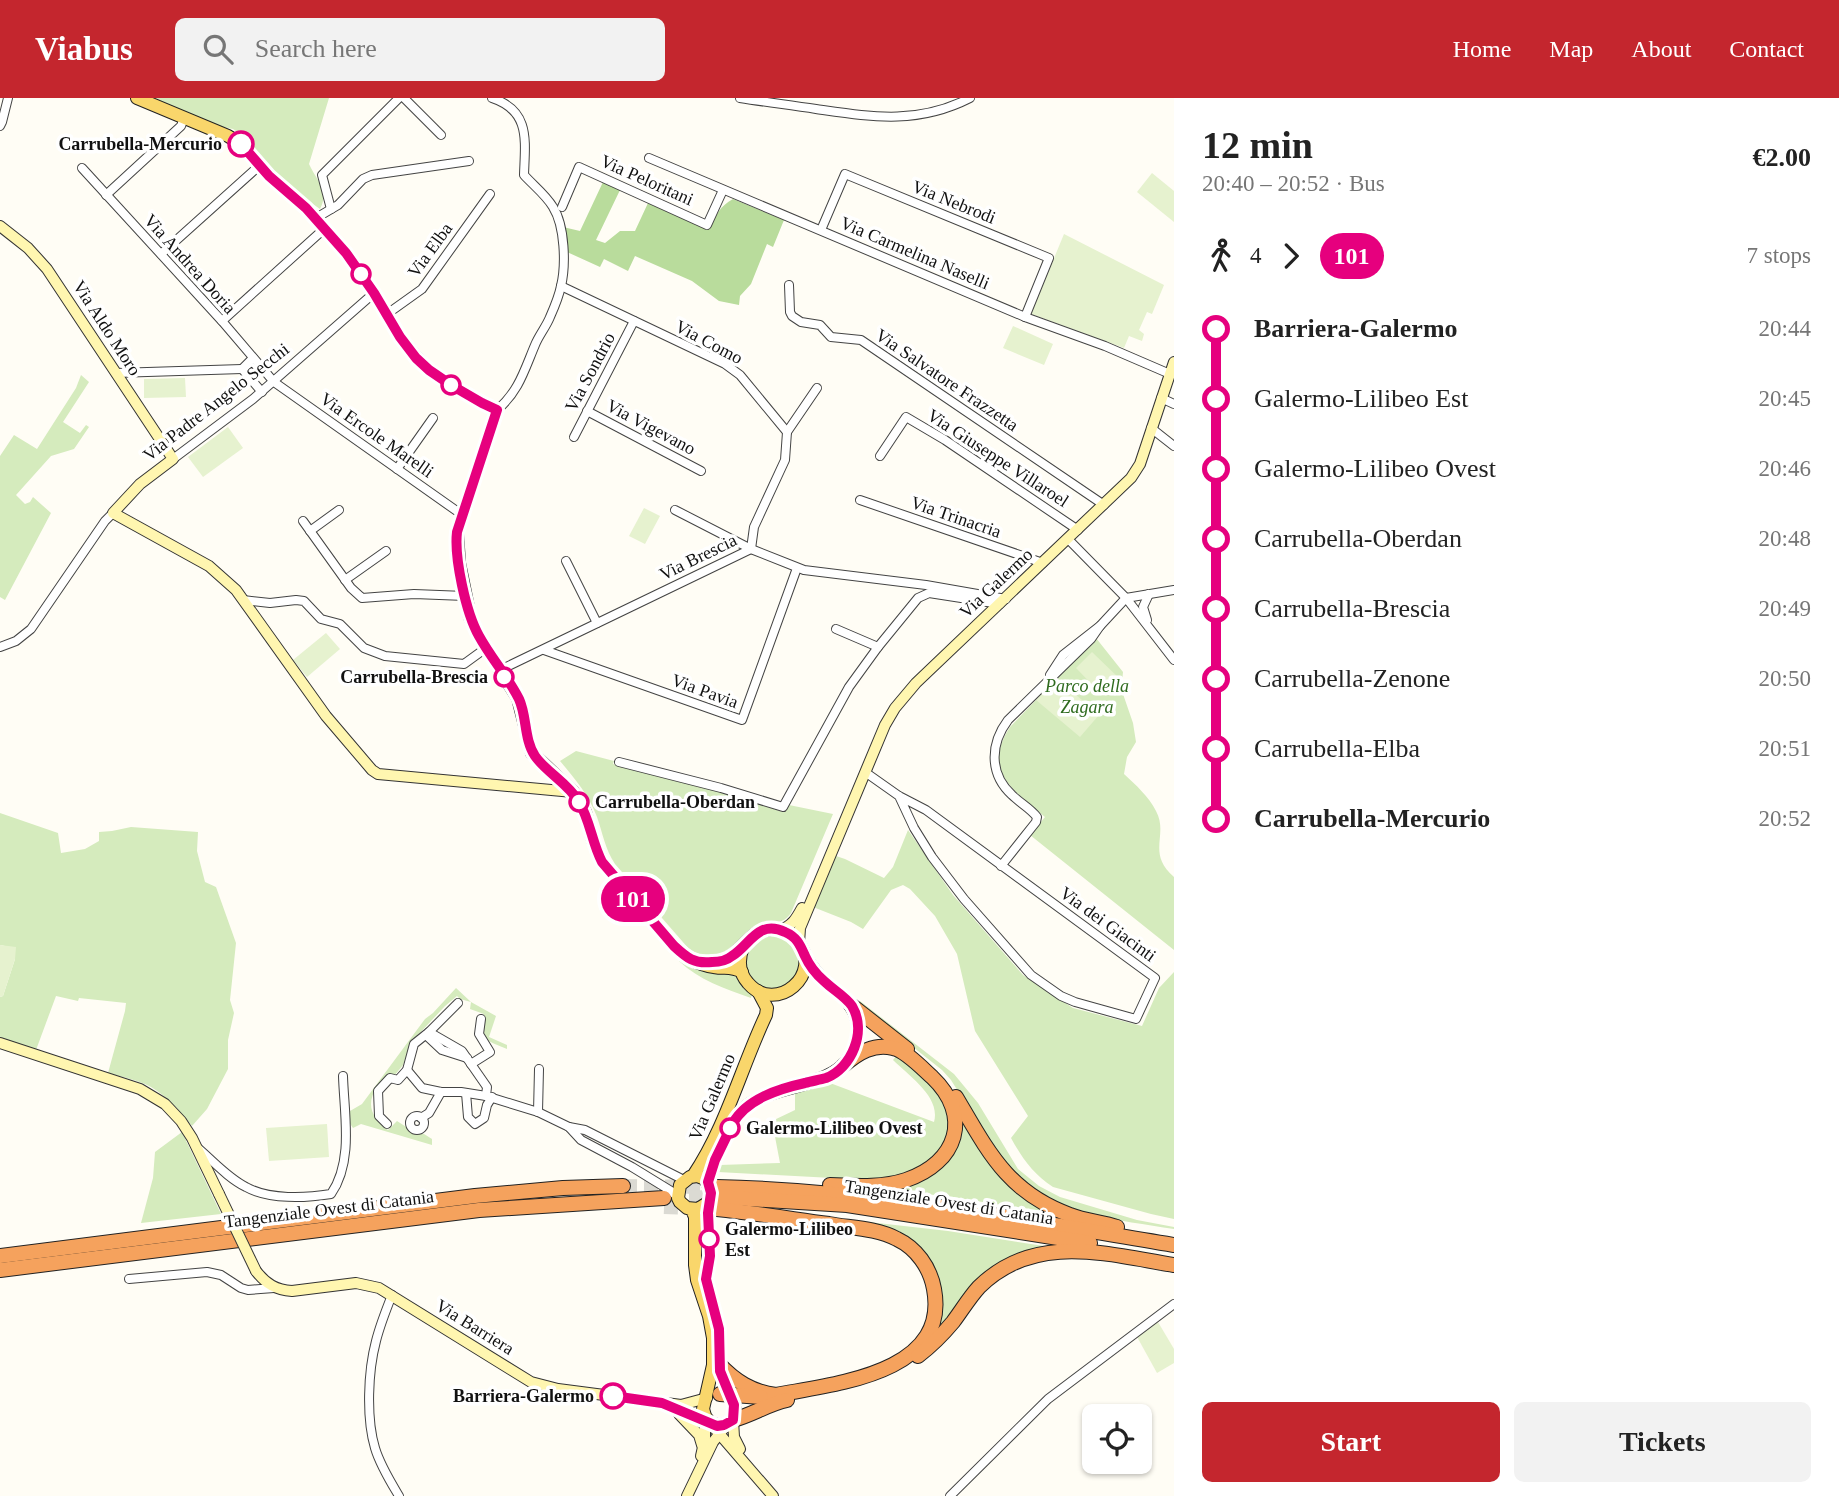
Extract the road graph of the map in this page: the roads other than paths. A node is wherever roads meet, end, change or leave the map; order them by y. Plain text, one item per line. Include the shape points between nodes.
1 (8, 98) edge
2 (137, 98) edge
3 (401, 98) edge
4 (492, 98) edge
5 (744, 98) edge
6 (970, 98) edge
7 (184, 118) junction
8 (0, 125) edge
9 (441, 135) dead end
10 (649, 158) dead end
11 (469, 161) dead end
12 (259, 166) junction
13 (82, 168) dead end
14 (723, 190) junction
15 (490, 194) dead end
16 (106, 195) junction
17 (562, 207) dead end
18 (331, 209) junction
19 (320, 224) junction
20 (0, 226) edge
21 (821, 230) junction
22 (160, 254) junction
23 (789, 285) dead end
24 (561, 286) junction
25 (374, 293) junction
26 (387, 314) junction
27 (1025, 317) junction
28 (222, 321) junction
29 (634, 321) junction
30 (253, 358) junction
31 (1174, 362) edge
32 (242, 369) junction
33 (116, 373) junction
34 (1170, 374) junction
35 (274, 382) junction
36 (817, 388) dead end
37 (262, 392) junction
38 (1161, 398) junction
39 (1174, 404) edge
40 (497, 410) junction
41 (587, 411) junction
42 (433, 418) dead end
43 (1151, 428) junction
44 (787, 432) junction
45 (574, 437) dead end
46 (1174, 446) edge
47 (880, 456) dead end
48 (173, 459) junction
49 (397, 469) junction
50 (701, 471) dead end
51 (860, 500) dead end
52 (1104, 505) junction
53 (339, 510) dead end
54 (675, 510) dead end
55 (113, 513) junction
56 (461, 514) junction
57 (303, 521) dead end
58 (1078, 530) junction
59 (310, 531) junction
60 (1068, 539) junction
61 (751, 549) junction
62 (386, 551) dead end
63 (566, 561) dead end
64 (1043, 563) junction
65 (797, 568) junction
66 (345, 580) junction
67 (1174, 590) edge
68 (1149, 594) junction
69 (465, 596) junction
70 (1136, 597) junction
71 (1126, 598) junction
72 (243, 600) junction
73 (1003, 601) junction
74 (1144, 612) junction
75 (597, 622) junction
76 (1149, 626) junction
77 (835, 629) dead end
78 (878, 647) junction
79 (0, 648) edge
80 (486, 649) junction
81 (544, 650) junction
82 (1174, 660) edge
83 (500, 670) junction
84 (619, 762) dead end
85 (865, 772) junction
86 (573, 792) junction
87 (899, 796) junction
88 (841, 831) junction
89 (1001, 866) junction
90 (780, 930) junction
91 (799, 943) junction
92 (743, 947) junction
93 (805, 957) junction
94 (700, 963) junction
95 (742, 972) junction
96 (758, 991) junction
97 (458, 1003) dead end
98 (851, 1005) junction
99 (481, 1019) dead end
100 (427, 1033) junction
101 (0, 1043) edge
102 (469, 1061) junction
103 (844, 1065) junction
104 (539, 1069) dead end
105 (407, 1070) junction
106 (343, 1076) dead end
107 (441, 1092) junction
108 (466, 1093) junction
109 (489, 1097) junction
110 (538, 1112) junction
111 (421, 1118) dead end
112 (387, 1124) dead end
113 (569, 1128) junction
114 (197, 1147) junction
115 (637, 1157) junction
116 (626, 1177) junction
117 (688, 1178) junction
118 (714, 1193) junction
119 (669, 1201) junction
120 (692, 1210) junction
121 (1158, 1242) junction
122 (1174, 1245) edge
123 (0, 1256) edge
124 (1174, 1258) edge
125 (1174, 1265) edge
126 (0, 1270) edge
127 (129, 1279) dead end
128 (274, 1287) junction
129 (392, 1295) junction
130 (1174, 1304) edge
131 (719, 1364) junction
132 (776, 1395) junction
133 (717, 1396) junction
134 (662, 1403) junction
135 (675, 1409) junction
136 (723, 1423) junction
137 (703, 1449) junction
138 (734, 1450) junction
139 (699, 1470) junction
140 (751, 1470) junction
141 (399, 1496) edge
142 (687, 1496) edge
143 (773, 1496) edge
144 (950, 1496) edge

1 - 8 street
2 - 7 main road
3 - 9 street
3 - 18 street via 321,175
4 - 24 street via 510,106 521,120 524,175 558,217 564,252
5 - 6 street via 889,118 936,111
7 - 12 main road via 234,139
7 - 16 street via 181,126
10 - 14 street, Via Carmelina Naselli
11 - 18 street via 372,175
12 - 19 main road
12 - 22 street
13 - 16 street, Via Andrea Doria
14 - 17 street, Via Peloritani via 707,225 579,167
14 - 21 street, Via Carmelina Naselli
15 - 26 street, Via Elba via 422,289
16 - 22 street, Via Andrea Doria
18 - 19 street
19 - 25 main road
19 - 28 street
20 - 33 main road, Via Aldo Moro via 47,269
21 - 27 street, Via Carmelina Naselli
21 - 27 street, Via Nebrodi via 845,174 1049,258
22 - 28 street, Via Andrea Doria
23 - 52 street, Via Salvatore Frazzetta via 790,312 800,322 820,325 831,338 861,341
24 - 29 street, Via Como
24 - 40 street via 527,367
25 - 26 main road
25 - 35 street, Via Padre Angelo Secchi
26 - 40 main road via 407,347 429,370
27 - 34 street, Via Carmelina Naselli
28 - 30 street, Via Andrea Doria
29 - 41 street, Via Sondrio
29 - 44 street, Via Como via 732,368
30 - 32 street
30 - 35 street, Via Andrea Doria
31 - 34 main road, Via Galermo
32 - 33 street
32 - 37 street
33 - 48 main road, Via Aldo Moro
34 - 38 main road, Via Galermo
35 - 37 street, Via Padre Angelo Secchi
35 - 49 street, Via Ercole Marelli
36 - 44 street
37 - 48 street, Via Padre Angelo Secchi
38 - 39 street
38 - 43 main road, Via Galermo
40 - 56 main road
41 - 45 street, Via Sondrio
41 - 50 street, Via Vigevano
42 - 49 street
43 - 46 street
43 - 52 main road, Via Galermo via 1135,473
44 - 61 street via 785,460 754,527
47 - 58 street, Via Giuseppe Villaroel via 906,417
48 - 55 main road, Via Padre Angelo Secchi
49 - 56 street, Via Ercole Marelli
51 - 64 street, Via Trinacria
52 - 58 main road, Via Galermo
53 - 59 street
54 - 61 street
55 - 72 main road via 208,566
55 - 79 street via 31,629
56 - 69 main road via 456,538
57 - 59 street
58 - 60 main road, Via Galermo
59 - 66 street
60 - 64 main road, Via Galermo
60 - 71 street
61 - 65 street, Via Brescia
61 - 75 street, Via Brescia
62 - 66 street
63 - 75 street
64 - 73 main road, Via Galermo
65 - 73 street, Via Brescia via 926,585
65 - 81 street, Via Pavia via 742,720
66 - 69 street via 362,597
67 - 68 street
68 - 70 street
68 - 74 street
69 - 80 main road
70 - 71 street
70 - 74 street
71 - 76 street
71 - 89 street via 1068,650 1045,683 1008,720 996,741 998,777 1037,817
72 - 80 street via 301,600 321,619 340,624 364,648 385,656 464,664
72 - 86 main road via 326,716 378,774
73 - 78 street via 923,595
73 - 85 main road, Via Galermo via 906,694 890,715
74 - 76 street
75 - 81 street, Via Brescia
76 - 82 street
77 - 78 street
78 - 84 street via 849,687 783,807
80 - 83 main road
81 - 83 street, Via Brescia
83 - 86 main road via 520,703 533,752
85 - 87 street, Via dei Giacinti
85 - 88 main road, Via Galermo
86 - 94 main road via 608,870 674,946
87 - 89 street, Via dei Giacinti via 926,810
87 - 89 street, Via dei Giacinti via 932,857 1031,975 1075,1002 1136,1019 1155,978
88 - 90 main road via 797,918
88 - 91 main road via 800,928
90 - 91 main road
90 - 92 main road via 761,931
91 - 93 main road
92 - 94 main road via 726,960
92 - 95 main road
93 - 96 main road via 794,987 776,994
93 - 98 main road via 822,980
94 - 95 main road
95 - 96 main road
96 - 117 main road, Via Galermo via 766,1015 704,1160
97 - 100 street
98 - 103 main road via 857,1035
98 - 121 highway via 942,1079 991,1156 1018,1186 1060,1211
99 - 102 street via 479,1034 490,1052
100 - 102 street via 462,1051
100 - 105 street via 414,1044
101 - 114 main road via 140,1089 174,1113
102 - 109 street
103 - 118 main road, Via Galermo via 824,1079 784,1089 743,1109 715,1160
103 - 118 highway via 866,1050 895,1048 936,1081 949,1097 956,1119 953,1140 937,1163 916,1177 894,1183 756,1179
104 - 110 street
105 - 107 street via 422,1088
105 - 112 street via 378,1091 379,1116
106 - 114 street via 346,1153 331,1194 255,1192
107 - 108 street
107 - 111 street
108 - 109 street
108 - 109 street via 468,1117 475,1124 484,1118
109 - 110 street
110 - 113 street
113 - 115 street via 585,1130
113 - 116 street
114 - 128 main road, bridge via 256,1271
115 - 116 street
115 - 117 street
116 - 119 street via 671,1191
116 - 123 highway, Tangenziale Ovest di Catania
117 - 118 main road via 701,1177
117 - 119 main road, Via Galermo
118 - 120 main road via 701,1208
118 - 121 highway, Tangenziale Ovest di Catania via 756,1188 885,1199
118 - 124 highway, Tangenziale Ovest di Catania via 847,1205
118 - 131 main road, Via Galermo via 706,1279 719,1329
118 - 132 highway via 885,1234 915,1252 931,1277 932,1323 904,1359 861,1377
119 - 120 main road
119 - 126 highway, Tangenziale Ovest di Catania via 608,1200 465,1212
120 - 133 main road via 696,1272 713,1338
121 - 122 highway, Tangenziale Ovest di Catania
125 - 136 highway via 1077,1250 1026,1257 987,1280 942,1334 892,1373 775,1402
127 - 128 street, Via Barriera via 207,1272 248,1290
128 - 129 main road, Via Barriera via 292,1291 356,1283
129 - 134 main road, Via Barriera via 531,1382
129 - 141 street via 373,1354 370,1419 382,1466
130 - 144 street via 1048,1399
131 - 132 highway via 745,1386
131 - 133 main road, Via Galermo via 722,1378
132 - 133 highway
133 - 134 main road via 686,1405
133 - 136 main road via 735,1409
133 - 136 main road via 704,1404
134 - 135 main road
135 - 136 main road
135 - 137 main road via 699,1435
136 - 137 main road
136 - 138 main road
136 - 139 main road
136 - 140 main road
137 - 139 main road
138 - 139 main road via 716,1451
138 - 140 main road
139 - 142 main road
140 - 143 main road

